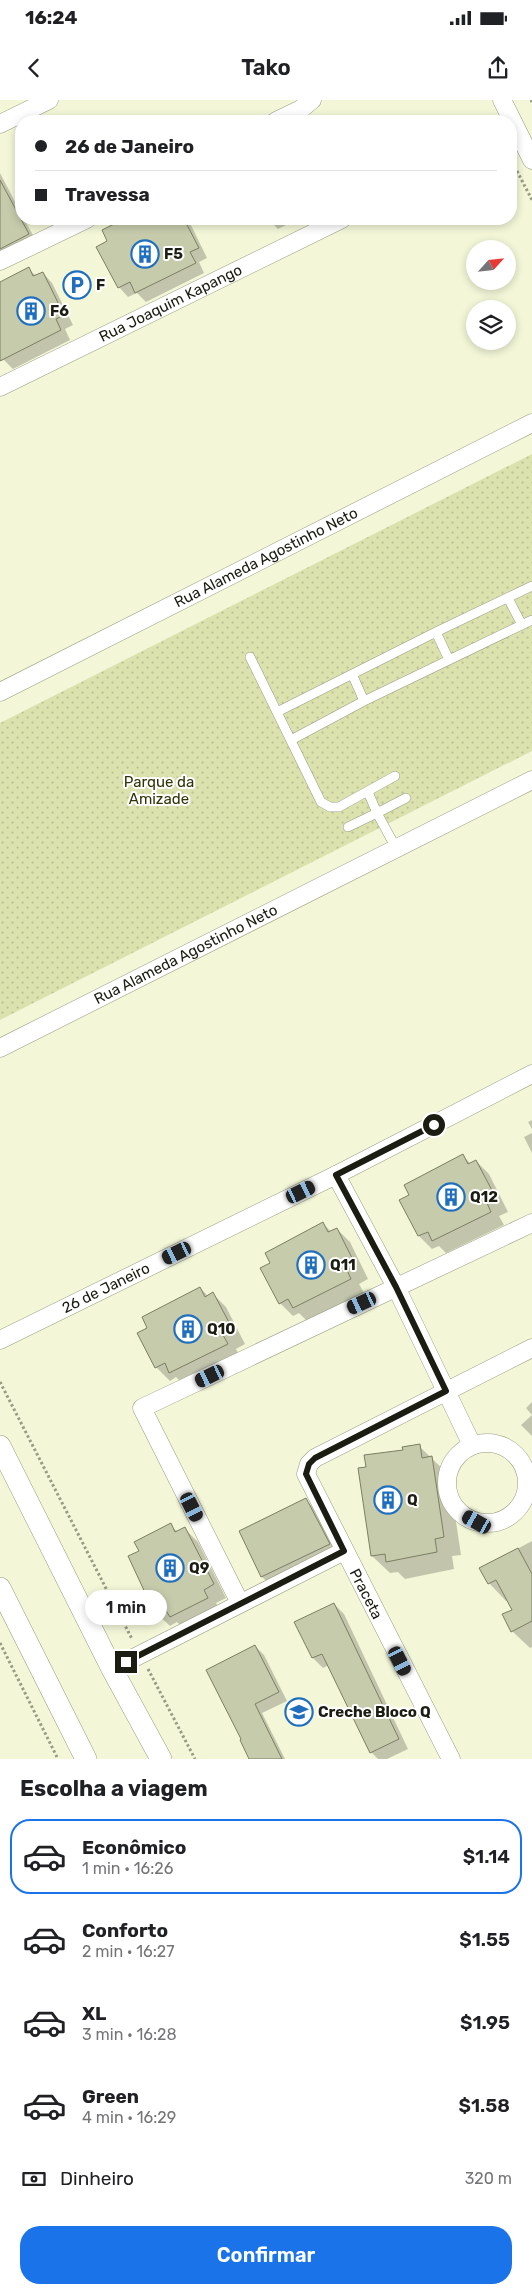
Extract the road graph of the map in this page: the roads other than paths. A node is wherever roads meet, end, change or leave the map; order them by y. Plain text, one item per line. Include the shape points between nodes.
1 (49, 100) edge
2 (502, 100) edge
3 (310, 102) edge
4 (18, 115) edge
5 (287, 115) edge
6 (508, 115) edge
7 (15, 117) edge
8 (0, 124) edge
9 (517, 137) edge
10 (532, 160) edge
11 (75, 225) edge
12 (330, 225) edge
13 (0, 261) edge
14 (0, 387) edge
15 (532, 423) edge
16 (532, 586) edge
17 (508, 598) junction
18 (532, 620) edge
19 (522, 625) junction
20 (436, 632) junction
21 (250, 657) dead end
22 (450, 660) junction
23 (352, 674) junction
24 (0, 692) edge
25 (364, 701) junction
26 (277, 712) junction
27 (291, 740) junction
28 (395, 776) dead end
29 (532, 780) edge
30 (368, 792) junction
31 (406, 798) dead end
32 (377, 814) junction
33 (348, 827) dead end
34 (396, 848) junction
35 (0, 1048) edge
36 (532, 1074) edge
37 (336, 1175) junction
38 (532, 1223) edge
39 (396, 1287) junction
40 (0, 1340) edge
41 (532, 1348) edge
42 (446, 1391) junction
43 (472, 1445) junction
44 (0, 1446) edge
45 (526, 1503) edge
46 (344, 1551) junction
47 (0, 1588) edge
48 (240, 1603) junction
49 (112, 1670) junction
50 (86, 1759) edge
51 (161, 1759) edge
52 (451, 1759) edge

1 - 4 street
2 - 6 street
3 - 5 street
7 - 8 street
9 - 10 street
11 - 13 street
12 - 14 street, Rua Joaquim Kapango
15 - 24 street, Rua Alameda Agostinho Neto
16 - 17 lane
17 - 19 lane
17 - 20 lane
18 - 19 lane
19 - 22 lane
20 - 22 lane
20 - 23 lane
21 - 26 lane
22 - 25 lane
23 - 25 lane
23 - 26 lane
25 - 27 lane
26 - 27 lane
27 - 30 lane via 321,802 330,808 339,808
28 - 30 lane
29 - 34 street, Rua Alameda Agostinho Neto
30 - 32 lane
31 - 32 lane
32 - 33 lane
32 - 34 lane
34 - 35 street, Rua Alameda Agostinho Neto
36 - 37 street, 26 de Janeiro
37 - 39 street
37 - 40 street, 26 de Janeiro
38 - 39 street
39 - 42 street
39 - 48 street via 142,1408
41 - 42 street, Praceta
42 - 43 street
42 - 46 street, Praceta via 309,1464 306,1474
43 - 45 street via 489,1443 502,1446 516,1456 524,1468 527,1482
43 - 45 street via 460,1453 449,1471 449,1493 460,1513 477,1522 490,1523 505,1518
44 - 49 street
46 - 48 street
46 - 52 street, Praceta
47 - 50 street
48 - 49 street
49 - 51 street

